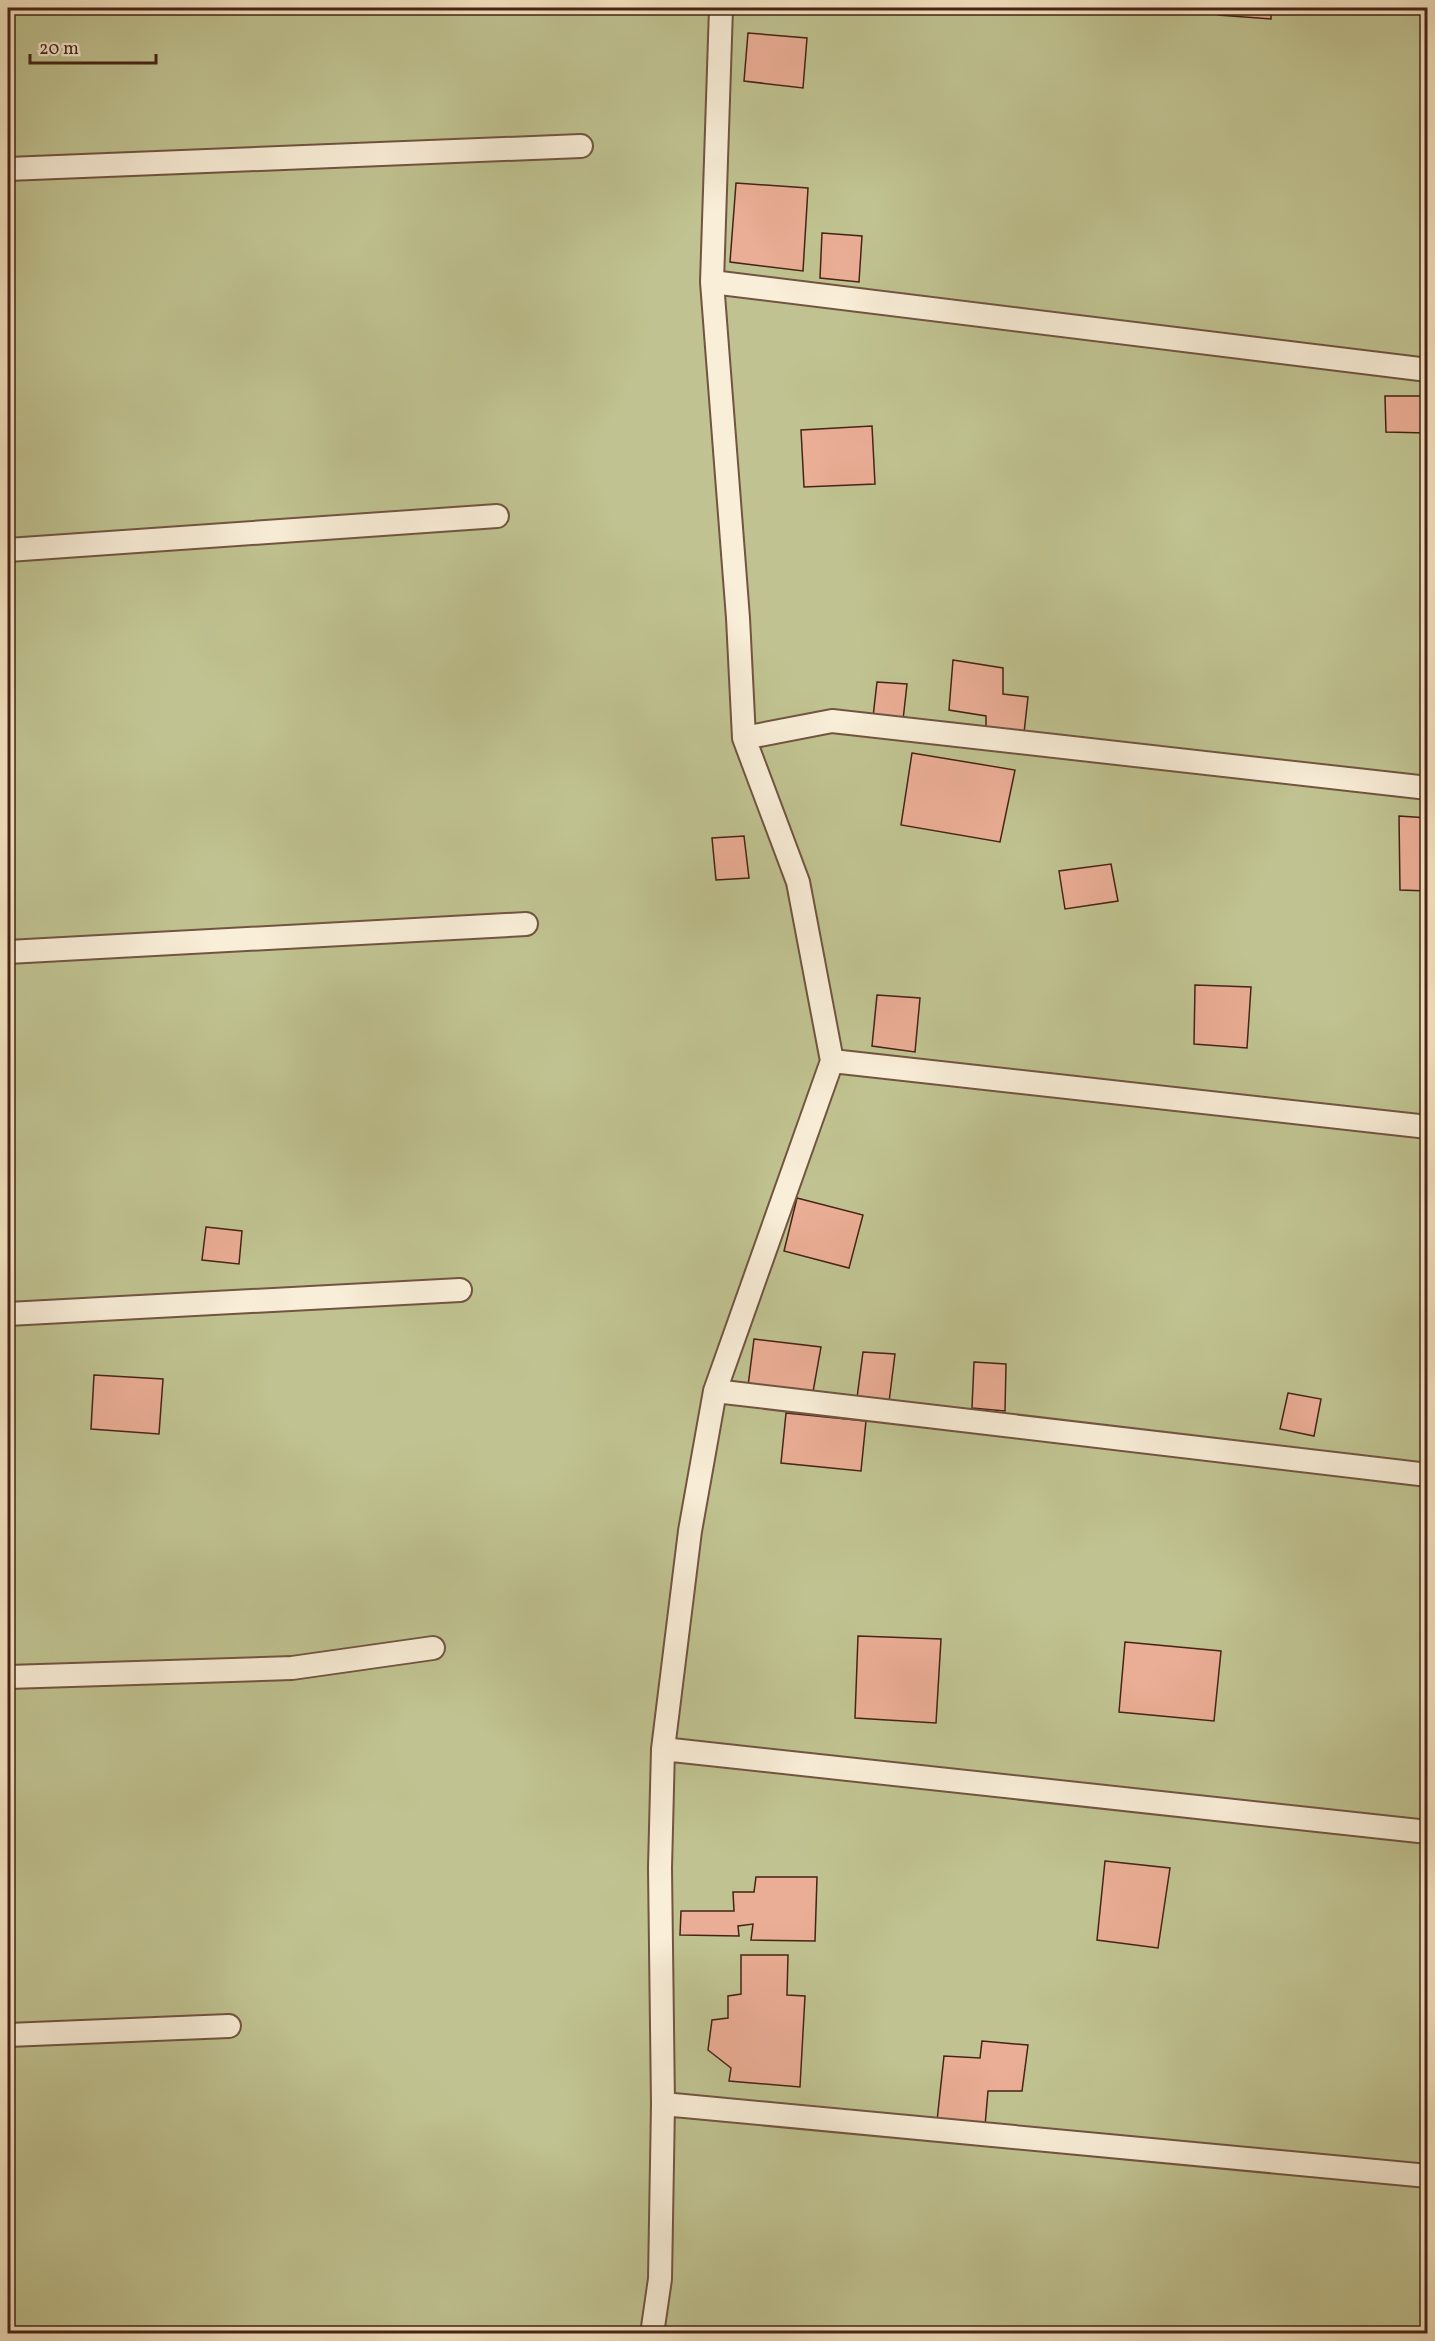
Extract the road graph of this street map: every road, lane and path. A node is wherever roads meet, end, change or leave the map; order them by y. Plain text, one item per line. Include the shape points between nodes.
1 (721, 8) edge
2 (581, 146) dead end
3 (8, 169) edge
4 (712, 282) junction
5 (1428, 370) edge
6 (497, 516) dead end
7 (8, 550) edge
8 (744, 738) junction
9 (1428, 788) edge
10 (526, 924) dead end
11 (8, 952) edge
12 (832, 1061) junction
13 (1428, 1127) edge
14 (460, 1290) dead end
15 (8, 1314) edge
16 (715, 1391) junction
17 (1428, 1475) edge
18 (433, 1648) dead end
19 (8, 1677) edge
20 (663, 1749) junction
21 (1428, 1832) edge
22 (229, 2026) dead end
23 (8, 2035) edge
24 (663, 2104) junction
25 (1428, 2176) edge
26 (652, 2334) edge

1 - 4 lane
2 - 3 lane
4 - 5 lane
4 - 8 lane
6 - 7 lane
8 - 9 lane via 832,722
8 - 12 lane via 798,882
10 - 11 lane
12 - 13 lane
12 - 16 lane
14 - 15 lane
16 - 17 lane
16 - 20 lane via 690,1531
18 - 19 lane via 292,1668
20 - 21 lane
20 - 24 lane
22 - 23 lane
24 - 25 lane
24 - 26 lane via 660,2279

